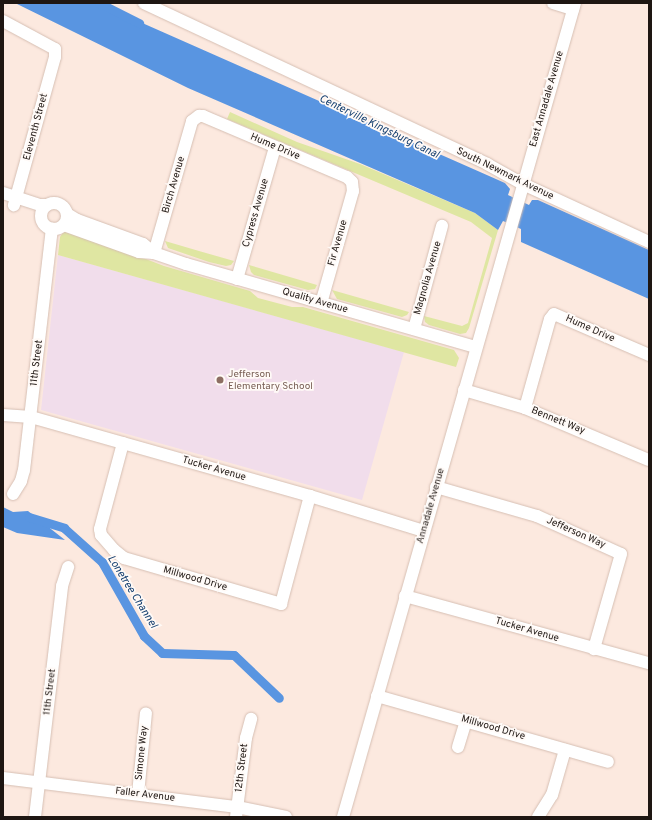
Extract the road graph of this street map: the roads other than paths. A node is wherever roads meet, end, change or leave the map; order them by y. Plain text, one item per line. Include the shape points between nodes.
1 (144, 3) edge
2 (553, 3) edge
3 (574, 6) edge
4 (3, 21) edge
5 (196, 118) joint
6 (275, 147) junction
7 (352, 182) joint
8 (521, 190) junction
9 (3, 193) edge
10 (11, 201) edge
11 (47, 205) junction
12 (41, 217) junction
13 (61, 222) junction
14 (442, 226) dead end
15 (649, 242) edge
16 (154, 253) junction
17 (237, 279) junction
18 (321, 303) junction
19 (414, 329) junction
20 (476, 347) junction
21 (649, 355) edge
22 (464, 390) junction
23 (525, 408) junction
24 (3, 415) edge
25 (31, 417) junction
26 (123, 444) junction
27 (649, 460) edge
28 (436, 487) junction
29 (13, 494) dead end
30 (310, 496) junction
31 (424, 531) junction
32 (68, 567) dead end
33 (405, 596) junction
34 (594, 649) junction
35 (649, 663) edge
36 (377, 696) junction
37 (146, 713) dead end
38 (251, 719) dead end
39 (466, 720) junction
40 (458, 747) dead end
41 (565, 750) junction
42 (608, 762) dead end
43 (3, 778) edge
44 (39, 782) junction
45 (138, 794) junction
46 (237, 812) edge
47 (35, 817) edge
48 (286, 817) edge
49 (343, 817) edge
50 (538, 817) edge

1 - 8 street, South Newmark Avenue via 487,164
2 - 3 street
3 - 8 street, East Annadale Avenue
4 - 10 street, Eleventh Street via 55,49 55,57
5 - 6 street, Hume Drive via 203,116
5 - 16 street, Birch Avenue via 192,121
6 - 7 street, Hume Drive via 347,177
6 - 17 street, Cypress Avenue
7 - 18 street, Fir Avenue via 353,191
8 - 15 street, South Newmark Avenue
8 - 20 street, Annadale Avenue
9 - 10 street
10 - 11 street
10 - 12 street
11 - 12 street
11 - 13 street via 61,205
12 - 13 street via 45,225
13 - 16 street, Quality Avenue via 77,220 143,244
13 - 25 street, 11th Street
14 - 19 street, Magnolia Avenue
16 - 17 street, Quality Avenue
17 - 18 street, Quality Avenue
18 - 19 street, Quality Avenue
19 - 20 street, Quality Avenue
20 - 22 street, Annadale Avenue
21 - 23 street, Hume Drive via 554,314 550,319
22 - 23 street, Bennett Way
22 - 28 street, Annadale Avenue
23 - 27 street, Bennett Way
24 - 25 street, Tucker Avenue
25 - 26 street, Tucker Avenue
25 - 29 street, 11th Street via 24,470
26 - 30 street, Tucker Avenue
26 - 30 street, Millwood Drive via 100,529 114,550 124,558 281,604
28 - 31 street, Annadale Avenue
28 - 34 street, Jefferson Way via 537,516 621,554
30 - 31 street, Tucker Avenue
31 - 33 street, Annadale Avenue
32 - 44 street, 11th Street via 62,586
33 - 34 street, Tucker Avenue
33 - 36 street, Annadale Avenue
34 - 35 street, Tucker Avenue
36 - 39 street, Millwood Drive
36 - 49 street, Annadale Avenue
37 - 45 street, Simone Way
38 - 46 street, 12th Street via 246,738
39 - 40 street
39 - 41 street, Millwood Drive
41 - 42 street, Millwood Drive
41 - 50 street via 552,795
43 - 44 street, Faller Avenue
44 - 45 street, Faller Avenue
44 - 47 street, 11th Street
45 - 46 street, Faller Avenue
46 - 48 street, Faller Avenue

